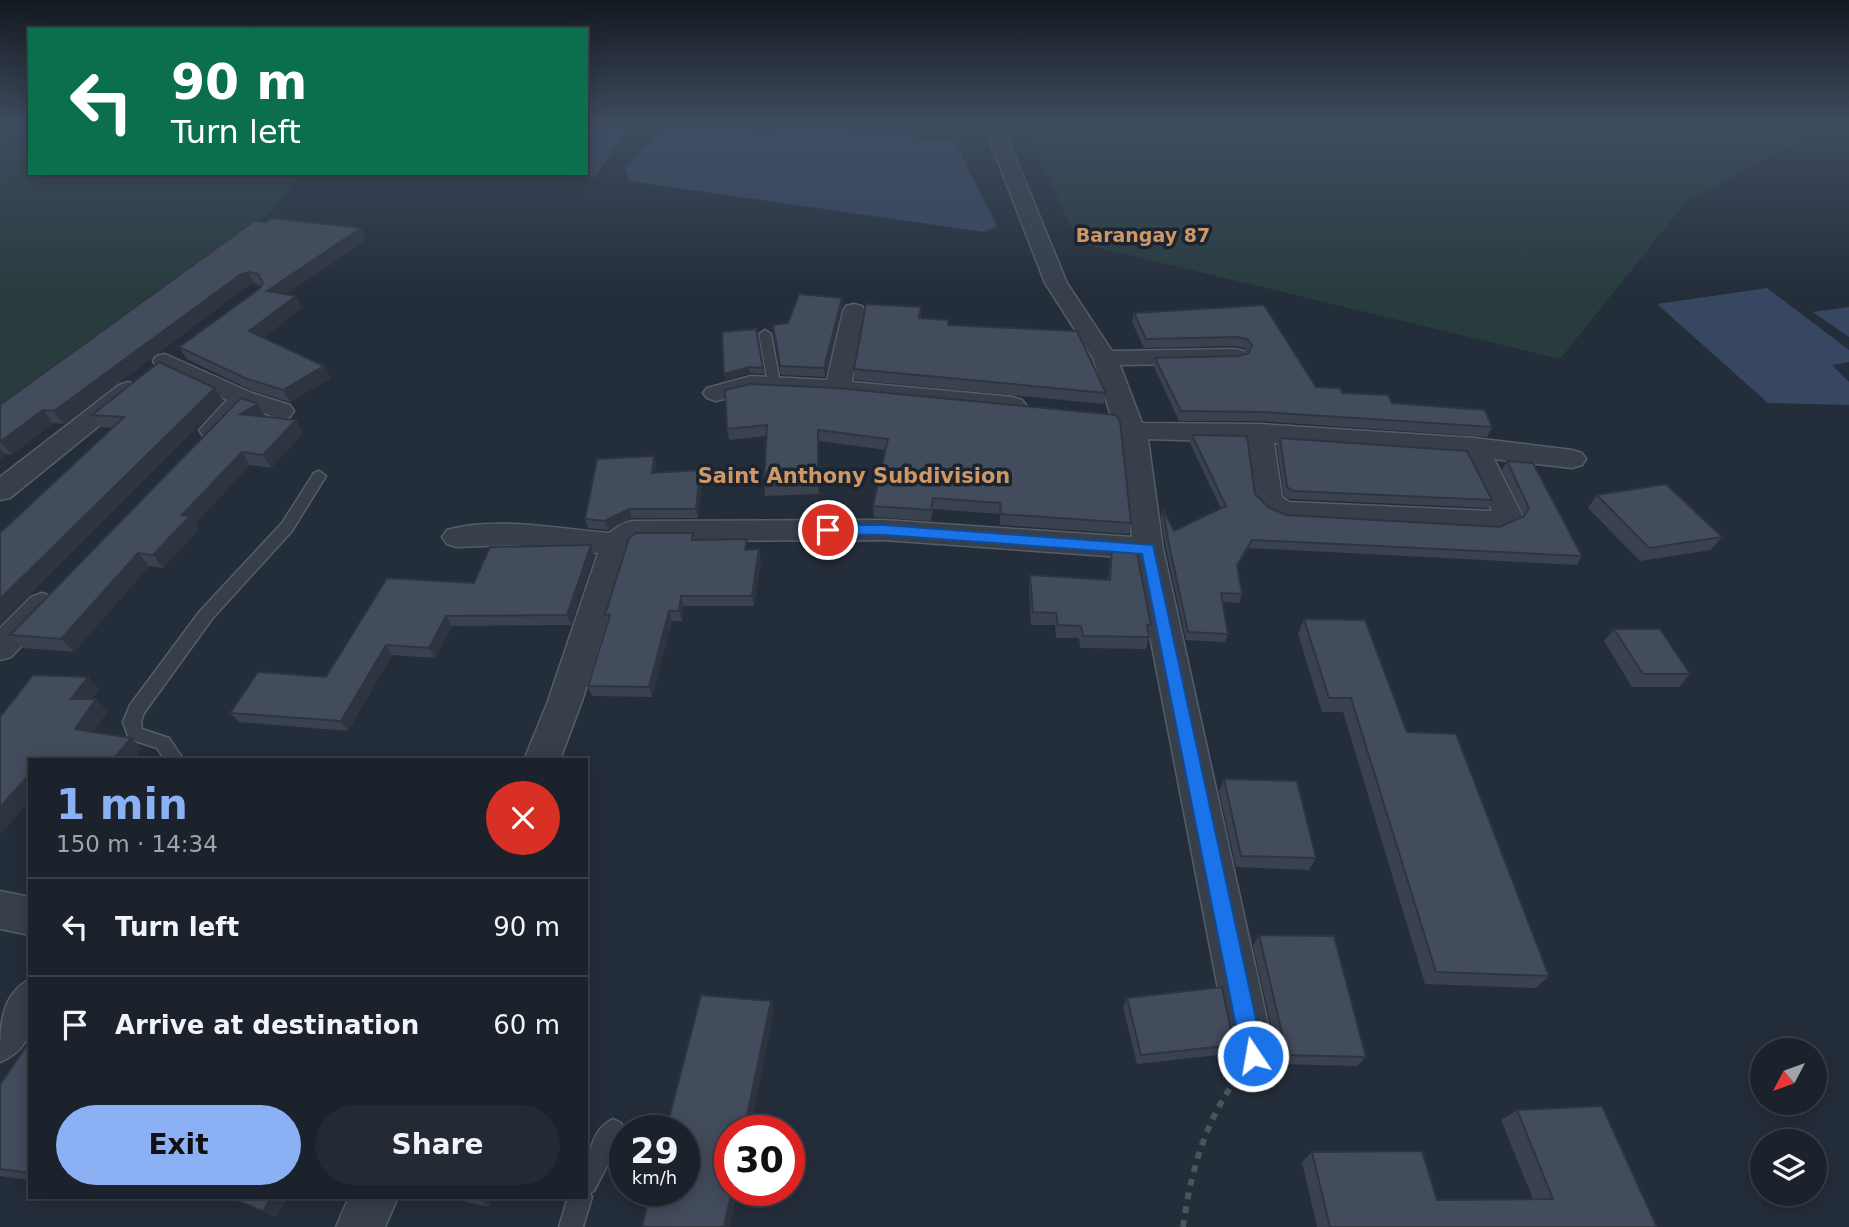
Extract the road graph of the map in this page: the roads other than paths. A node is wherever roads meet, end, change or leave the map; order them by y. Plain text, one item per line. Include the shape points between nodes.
1 (1015, 180) edge
2 (854, 311) dead end
3 (765, 334) dead end
4 (1235, 356) edge
5 (1105, 358) junction
6 (774, 383) junction
7 (838, 388) junction
8 (716, 393) dead end
9 (243, 398) junction
10 (1042, 408) edge
11 (281, 411) edge
12 (1118, 420) junction
13 (1259, 432) junction
14 (1474, 446) junction
15 (195, 448) edge
16 (1572, 459) dead end
17 (318, 476) dead end
18 (0, 491) edge
19 (457, 537) dead end
20 (616, 544) junction
21 (1148, 549) junction
22 (58, 588) edge
23 (0, 648) edge
24 (174, 758) edge
25 (543, 758) edge
26 (0, 910) edge
27 (28, 916) edge
28 (28, 1003) edge
29 (0, 1040) edge
30 (1253, 1056) road end
31 (609, 1139) edge
32 (588, 1179) edge
33 (373, 1199) edge
34 (579, 1199) edge
35 (360, 1227) edge
36 (571, 1227) edge

1 - 5 street via 1056,283
2 - 7 street
3 - 6 lane
4 - 5 street
5 - 12 street
6 - 7 street
6 - 8 street
7 - 10 street
9 - 11 street
9 - 15 street
9 - 18 street via 175,354
12 - 13 street
12 - 21 street
13 - 14 street
13 - 14 street via 1268,501 1283,511 1494,523 1508,515
14 - 16 street
17 - 24 lane via 287,527 206,615 136,710 135,734 163,743
19 - 20 street
20 - 21 street via 632,531 884,530
20 - 25 street
21 - 30 street
22 - 23 street
26 - 27 street
28 - 29 street
31 - 32 lane
33 - 35 street
34 - 36 lane

